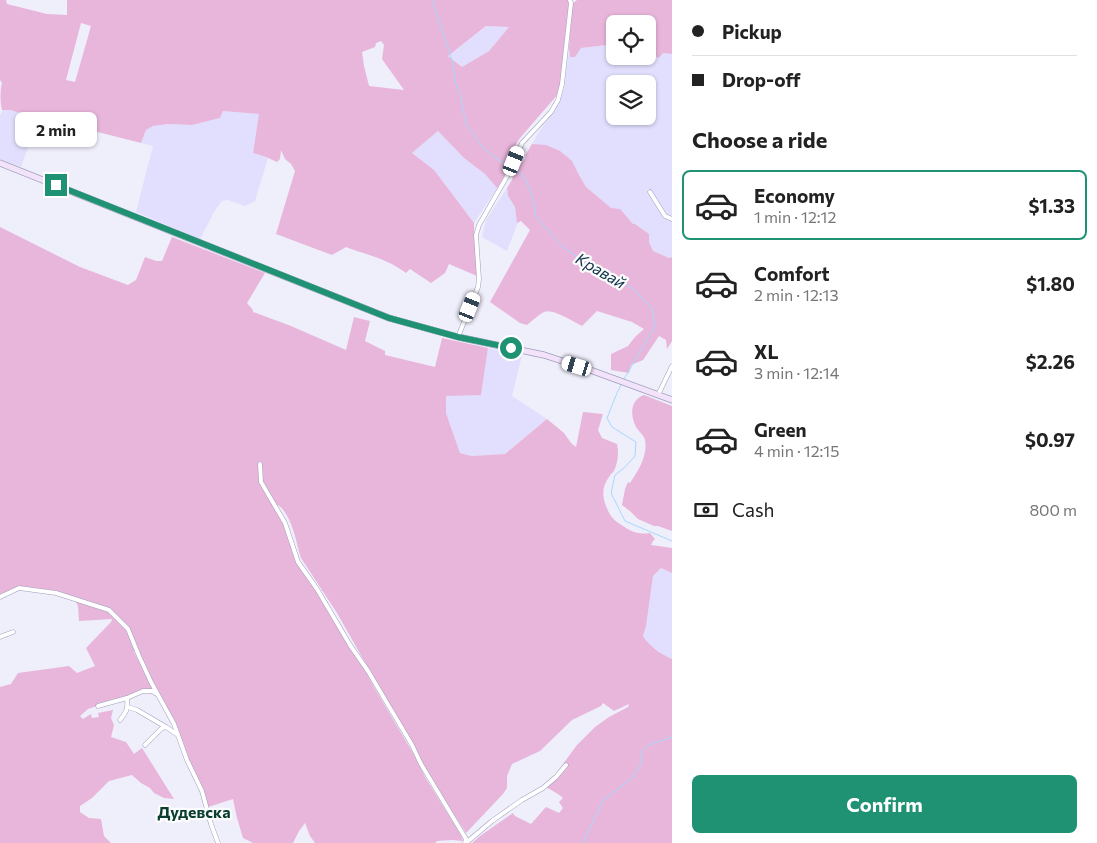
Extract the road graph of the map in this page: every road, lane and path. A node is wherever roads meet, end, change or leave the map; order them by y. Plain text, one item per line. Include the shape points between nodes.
1 (571, 1) edge
2 (0, 163) edge
3 (650, 192) dead end
4 (672, 219) edge
5 (458, 337) junction
6 (672, 366) edge
7 (658, 395) junction
8 (672, 400) edge
9 (260, 464) dead end
10 (0, 597) edge
11 (13, 632) dead end
12 (0, 637) edge
13 (157, 694) junction
14 (127, 698) junction
15 (98, 706) dead end
16 (128, 707) junction
17 (120, 720) dead end
18 (166, 727) junction
19 (178, 735) junction
20 (145, 744) dead end
21 (566, 765) dead end
22 (218, 843) edge
23 (466, 843) edge

1 - 5 street via 558,100 552,112 522,142 510,171 479,225 476,235 478,287
2 - 5 street via 389,318
3 - 4 street via 665,216
5 - 7 street via 544,355
6 - 7 street
7 - 8 street
9 - 23 street via 261,482 285,523 298,562 368,671
10 - 13 street via 19,588 56,593 109,610 128,628
11 - 12 street
13 - 14 street via 143,691
13 - 19 street
14 - 15 street
14 - 16 street
16 - 17 street
16 - 18 street
18 - 19 street
18 - 20 street
19 - 22 street via 202,791
21 - 23 street via 543,788 492,821

